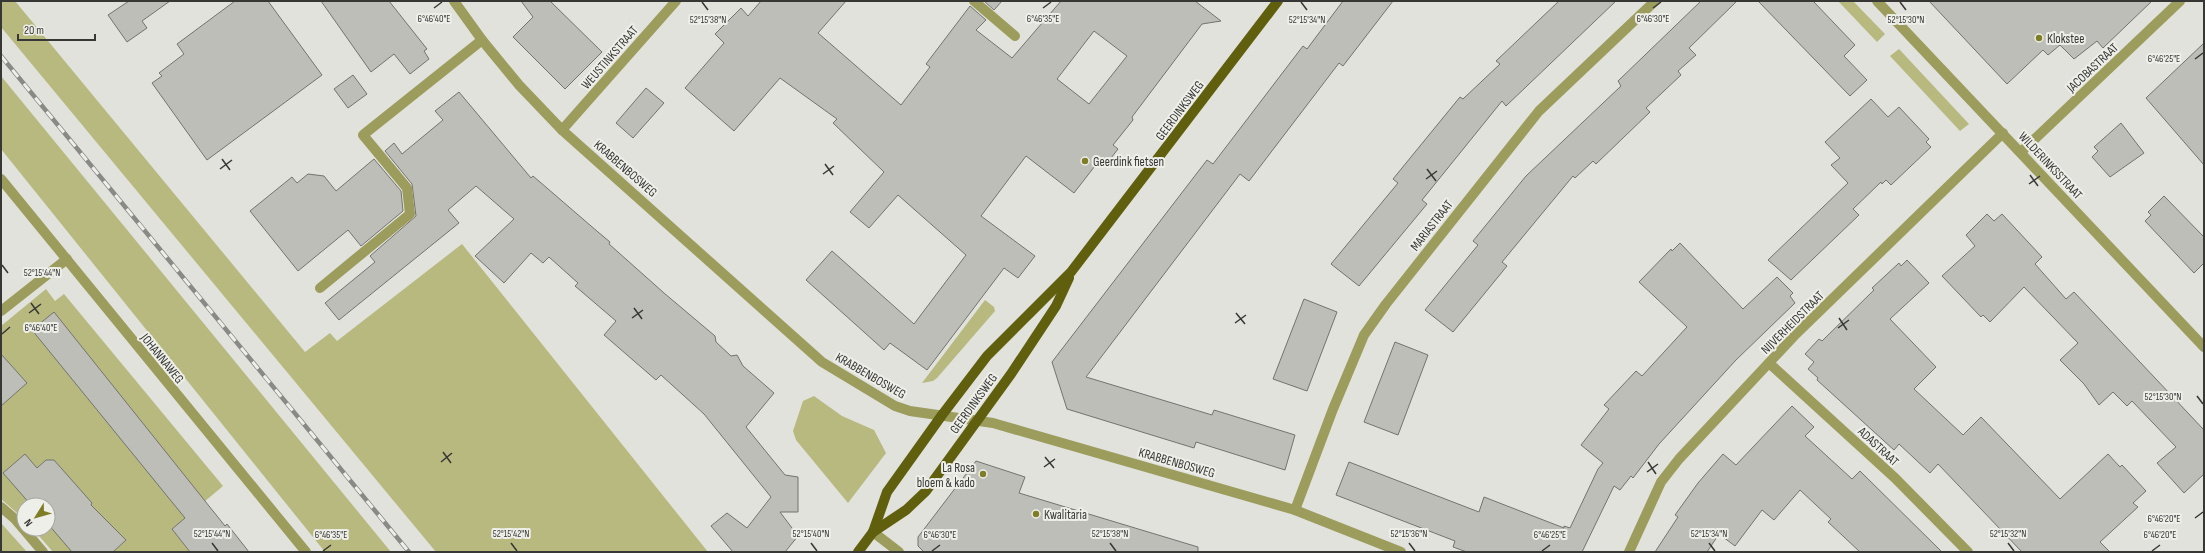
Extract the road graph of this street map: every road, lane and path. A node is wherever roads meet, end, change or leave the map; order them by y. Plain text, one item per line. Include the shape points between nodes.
1 (454, 1) edge
2 (676, 1) edge
3 (974, 1) edge
4 (1278, 1) edge
5 (1655, 1) edge
6 (1877, 1) edge
7 (2180, 1) edge
8 (1015, 36) dead end
9 (482, 40) junction
10 (562, 130) junction
11 (2003, 133) junction
12 (2021, 152) junction
13 (1, 179) edge
14 (66, 259) junction
15 (1071, 272) junction
16 (320, 288) dead end
17 (1, 311) edge
18 (2204, 347) edge
19 (1770, 363) junction
20 (942, 415) junction
21 (976, 420) junction
22 (1, 508) edge
23 (1295, 510) junction
24 (873, 532) junction
25 (43, 552) edge
26 (306, 552) edge
27 (858, 552) edge
28 (898, 552) edge
29 (1402, 552) edge
30 (1629, 552) edge
31 (1968, 552) edge

1 - 9 street, KRABBENBOSWEG
2 - 10 street, WEUSTINKSTRAAT
3 - 8 street
4 - 15 main road, GEERDINKSWEG
5 - 23 street, MARIASTRAAT via 1539,111 1364,335
6 - 11 street, WILDERINKSSTRAAT
7 - 12 street, JACOBASTRAAT
9 - 10 street, KRABBENBOSWEG via 519,85
9 - 16 street via 363,135 406,188 410,214
10 - 20 street, KRABBENBOSWEG via 822,362 895,406 910,411
11 - 12 street, WILDERINKSSTRAAT
11 - 19 street, NIJVERHEIDSTRAAT via 1794,336
12 - 18 street, WILDERINKSSTRAAT
13 - 14 street, JOHANNAWEG
14 - 17 street
14 - 26 street, JOHANNAWEG
15 - 20 main road, GEERDINKSWEG via 987,356
15 - 21 main road, GEERDINKSWEG via 1056,306 1011,374
19 - 30 street, NIJVERHEIDSTRAAT via 1679,458 1661,482
19 - 31 street, ADASTRAAT via 1895,478
20 - 21 street, KRABBENBOSWEG
20 - 24 main road, GEERDINKSWEG via 887,492
21 - 23 street, KRABBENBOSWEG
21 - 24 main road, GEERDINKSWEG via 926,491 906,510
22 - 25 street via 15,519
23 - 29 street, KRABBENBOSWEG
24 - 27 main road, GEERDINKSWEG
24 - 28 street

